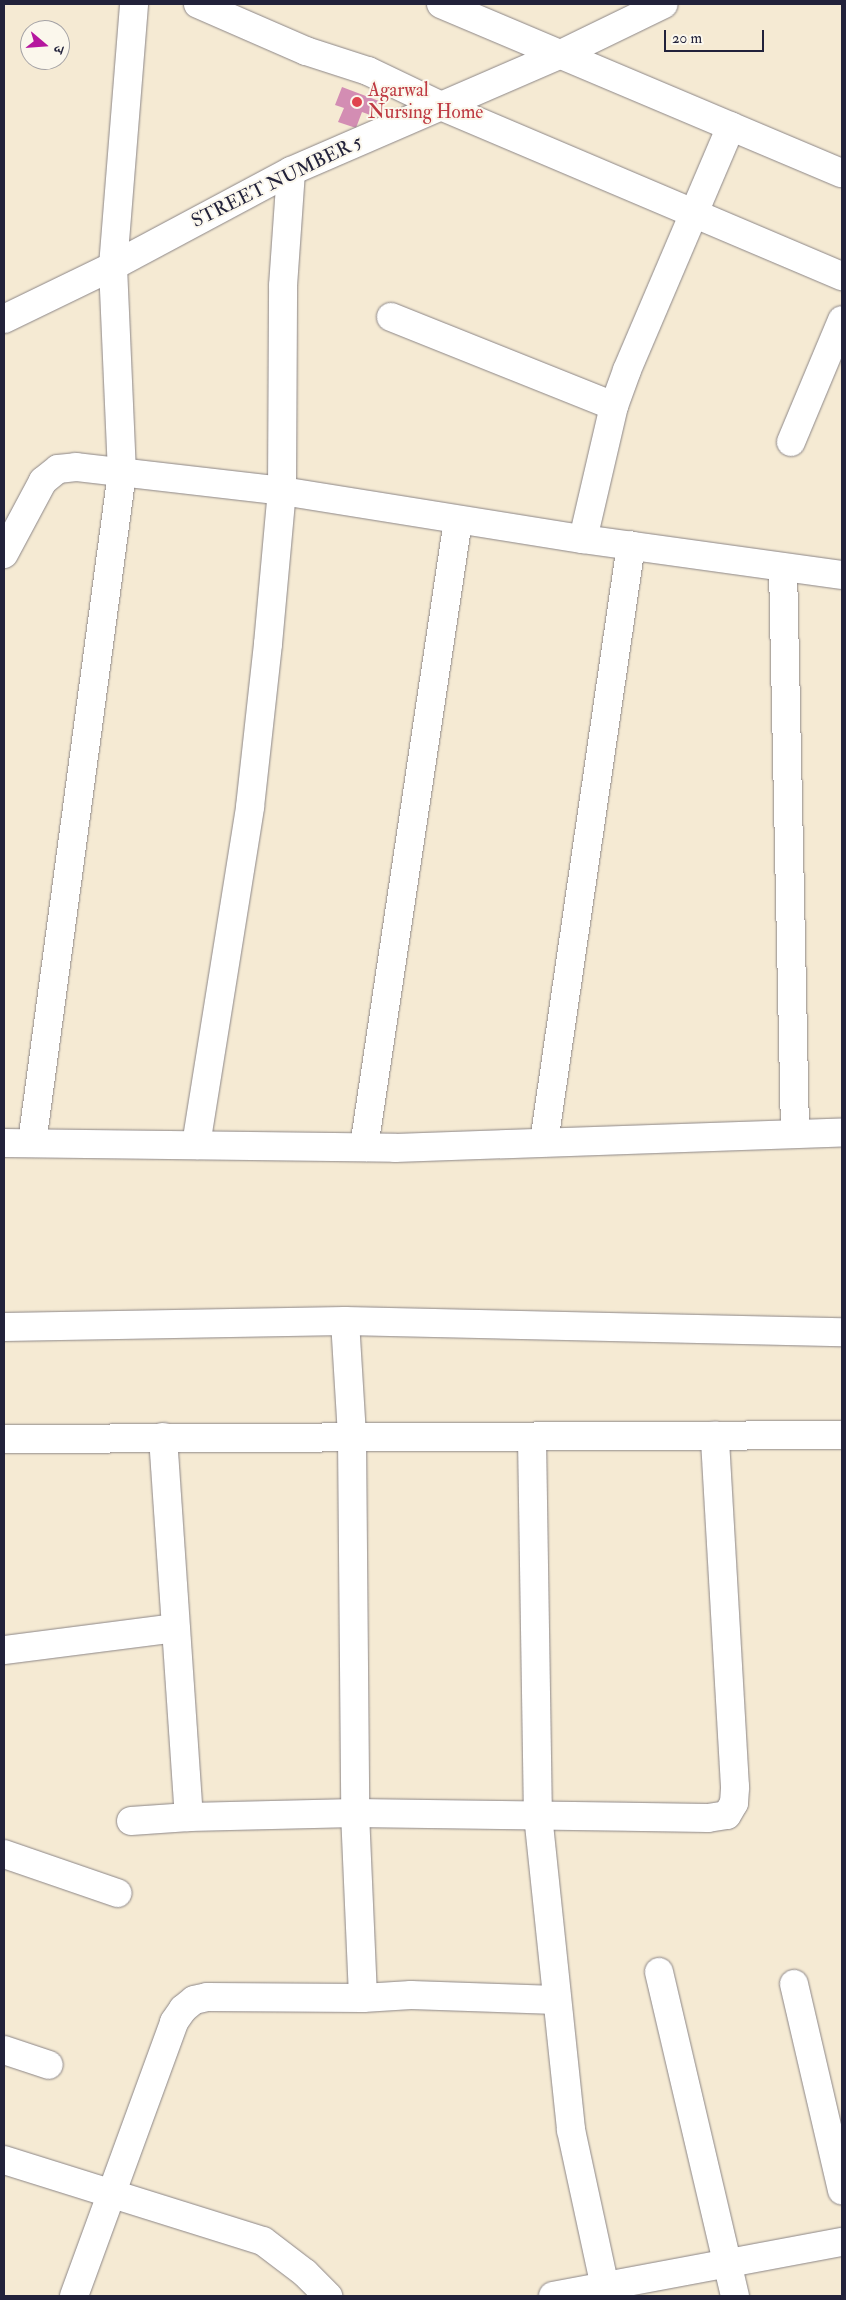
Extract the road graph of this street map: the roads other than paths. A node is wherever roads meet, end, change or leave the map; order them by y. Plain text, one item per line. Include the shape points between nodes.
1 (134, 4) edge
2 (198, 4) edge
3 (441, 4) edge
4 (664, 4) edge
5 (561, 54) junction
6 (441, 106) junction
7 (730, 126) junction
8 (292, 171) junction
9 (842, 173) edge
10 (694, 214) junction
11 (113, 266) junction
12 (842, 276) edge
13 (391, 317) dead end
14 (4, 319) edge
15 (842, 320) edge
16 (614, 406) junction
17 (791, 442) dead end
18 (122, 472) junction
19 (282, 491) junction
20 (458, 520) junction
21 (583, 539) junction
22 (631, 545) junction
23 (4, 554) edge
24 (783, 568) junction
25 (842, 575) edge
26 (842, 1132) edge
27 (795, 1133) junction
28 (544, 1142) junction
29 (4, 1143) edge
30 (32, 1143) junction
31 (196, 1145) junction
32 (364, 1148) junction
33 (345, 1321) junction
34 (4, 1327) edge
35 (842, 1332) edge
36 (842, 1435) edge
37 (163, 1436) junction
38 (715, 1436) junction
39 (352, 1437) junction
40 (532, 1438) junction
41 (4, 1439) edge
42 (176, 1628) junction
43 (4, 1650) edge
44 (355, 1813) junction
45 (538, 1815) junction
46 (189, 1817) junction
47 (131, 1821) dead end
48 (4, 1854) edge
49 (117, 1893) dead end
50 (659, 1972) dead end
51 (794, 1984) dead end
52 (363, 1998) junction
53 (556, 2000) junction
54 (4, 2050) edge
55 (49, 2065) dead end
56 (4, 2160) edge
57 (842, 2190) edge
58 (112, 2194) junction
59 (842, 2242) edge
60 (728, 2264) junction
61 (606, 2292) edge
62 (74, 2296) edge
63 (328, 2296) edge
64 (552, 2296) edge
65 (735, 2296) edge

1 - 11 street
2 - 6 street via 306,51 368,71
3 - 5 street
4 - 5 street, STREET NUMBER 5
5 - 6 street, STREET NUMBER 5
5 - 7 street
6 - 8 street, STREET NUMBER 5
6 - 10 street
7 - 9 street
7 - 10 street
8 - 11 street, STREET NUMBER 5
8 - 19 street via 283,286
10 - 12 street
10 - 16 street
11 - 14 street, STREET NUMBER 5
11 - 18 street
13 - 16 street
15 - 17 street
16 - 21 street
18 - 19 street
18 - 23 street via 76,467 58,469 43,481
18 - 30 street
19 - 20 street
19 - 31 street via 250,808
20 - 21 street
20 - 32 street
21 - 22 street
22 - 24 street
22 - 28 street
24 - 25 street
24 - 27 street
26 - 27 street
27 - 28 street
28 - 32 street
29 - 30 street
30 - 31 street
31 - 32 street
33 - 34 street
33 - 35 street
33 - 39 street
36 - 38 street
37 - 39 street
37 - 41 street
37 - 42 street
38 - 40 street
38 - 45 street via 735,1787 731,1810 727,1815 708,1818
39 - 40 street
39 - 44 street
40 - 45 street
42 - 43 street
42 - 46 street
44 - 45 street
44 - 46 street
44 - 52 street
45 - 53 street
46 - 47 street
48 - 49 street
50 - 60 street
51 - 57 street
52 - 53 street via 411,1995
52 - 58 street via 207,1997 194,2000 174,2022
53 - 61 street via 570,2130
54 - 55 street
56 - 58 street
58 - 62 street
58 - 63 street via 263,2241 305,2273
59 - 60 street
60 - 61 street
60 - 65 street
61 - 64 street

